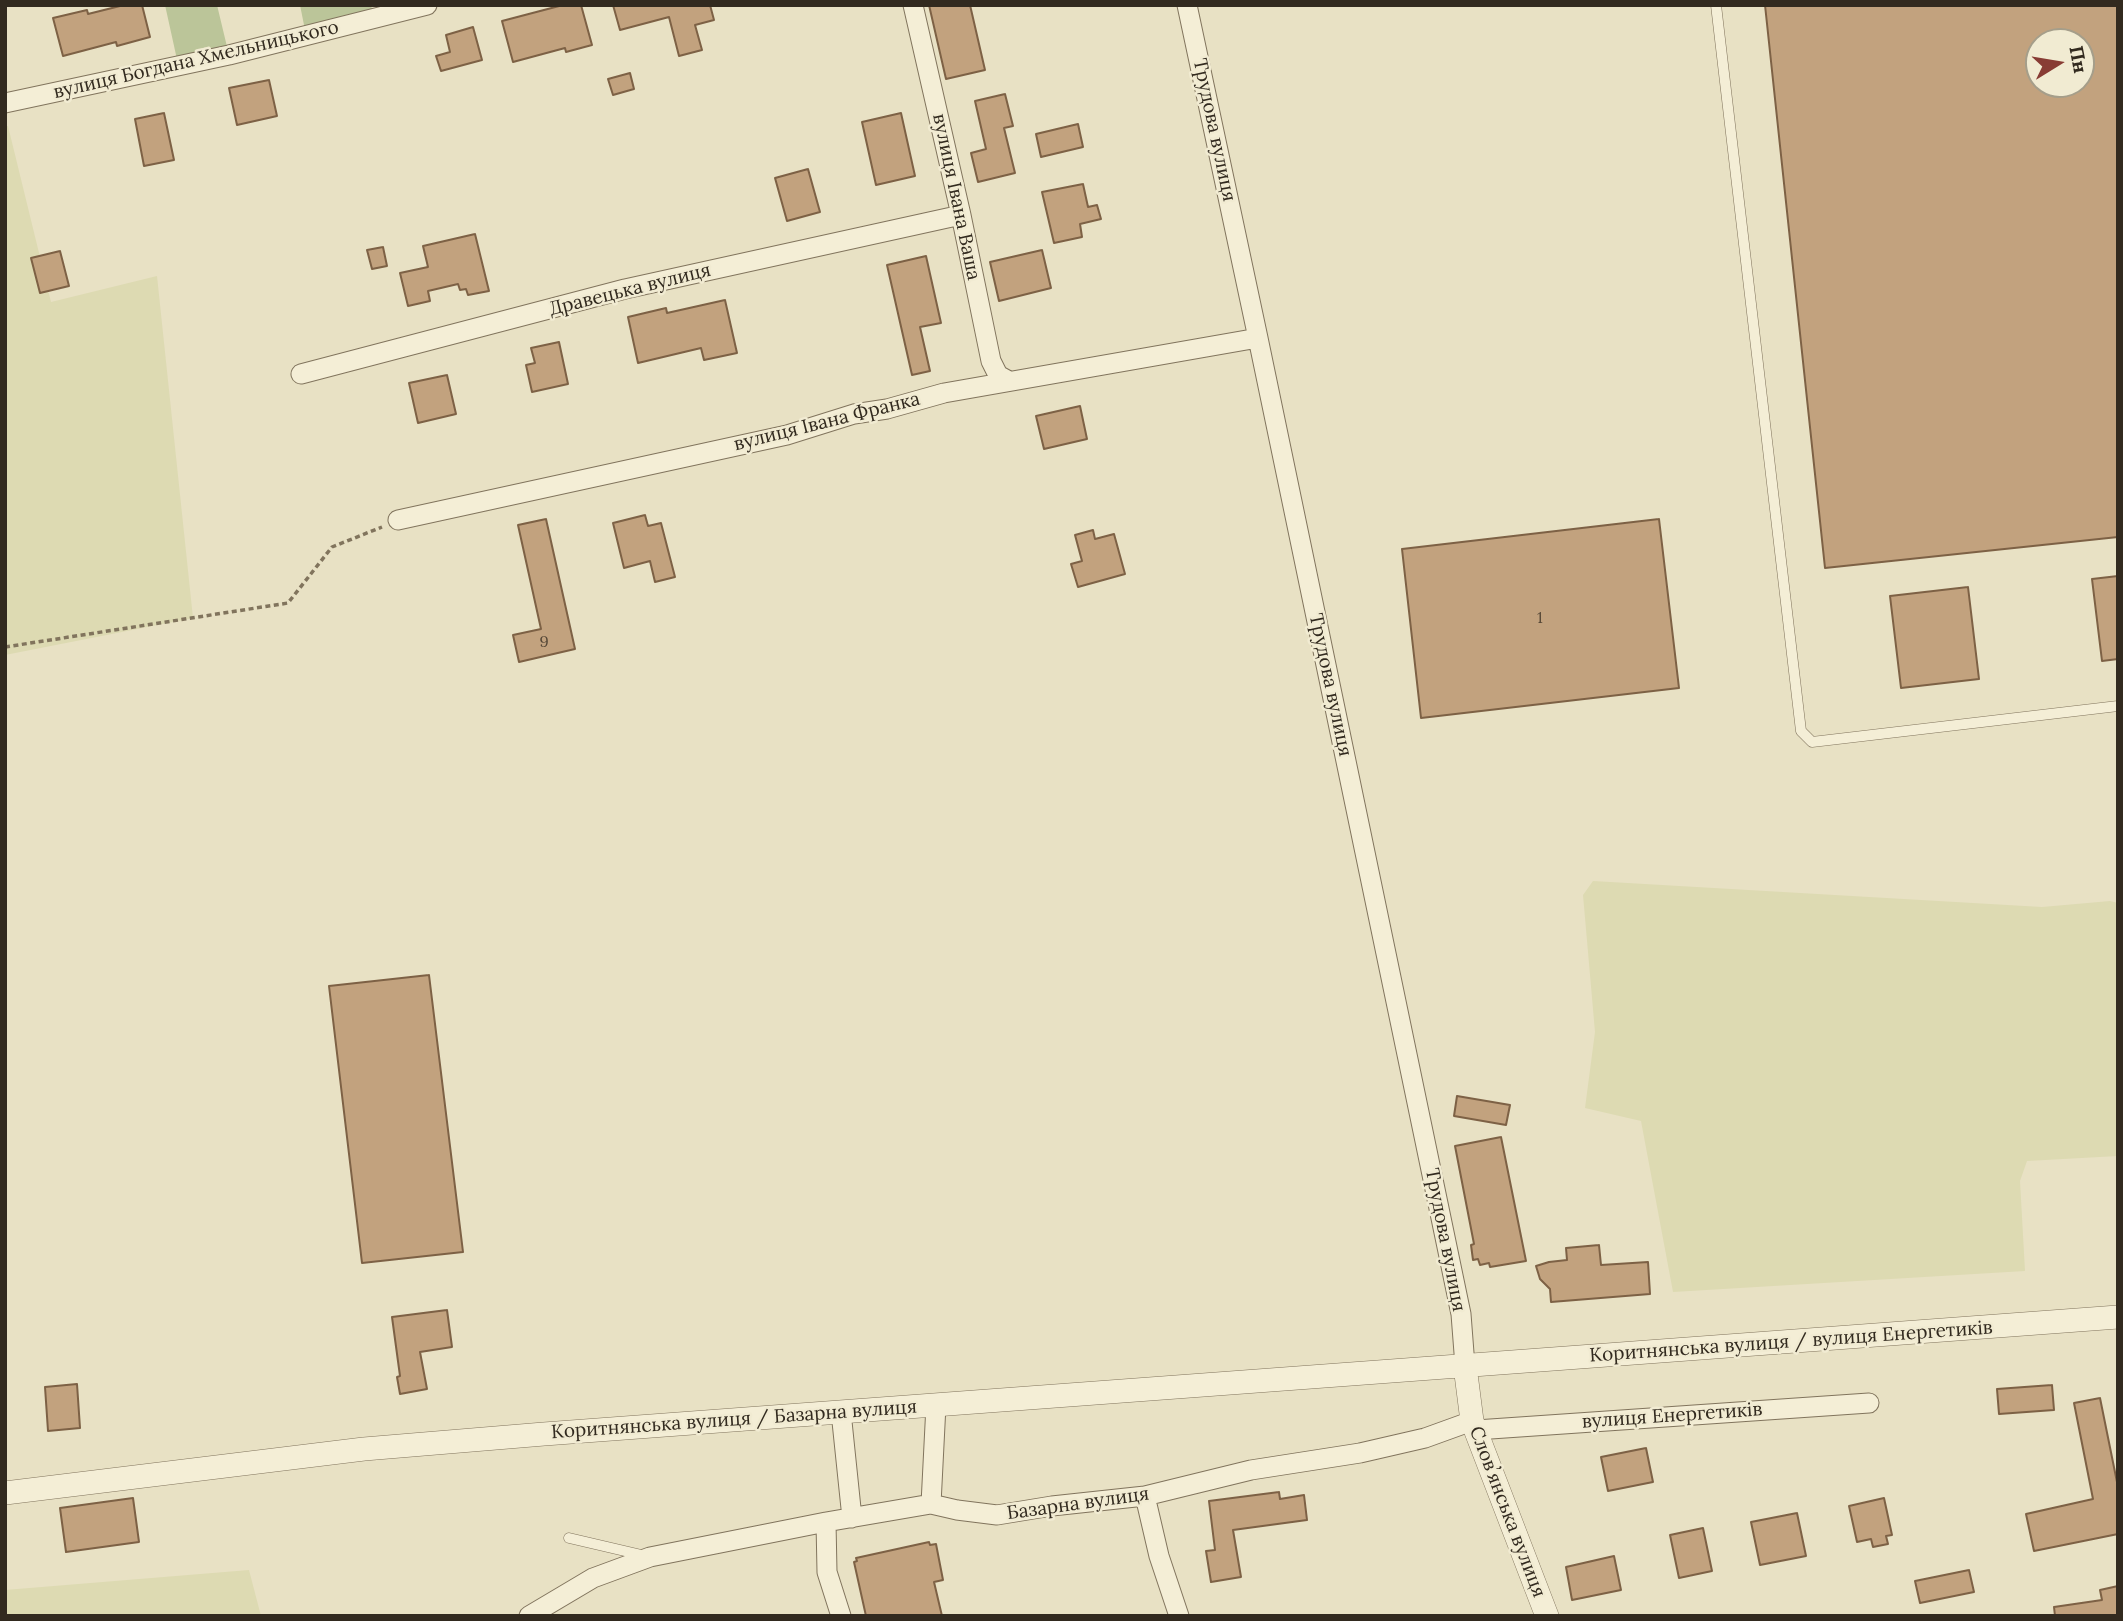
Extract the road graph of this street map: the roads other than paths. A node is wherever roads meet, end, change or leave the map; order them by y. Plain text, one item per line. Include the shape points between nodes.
1 (428, 5) edge
2 (913, 5) edge
3 (1186, 5) edge
4 (1716, 5) edge
5 (5, 103) edge
6 (961, 215) junction
7 (1258, 338) junction
8 (300, 374) dead end
9 (1009, 381) junction
10 (398, 520) road end
11 (2118, 706) edge
12 (2118, 1317) edge
13 (1465, 1366) junction
14 (1869, 1403) dead end
15 (936, 1405) junction
16 (841, 1412) junction
17 (1474, 1425) junction
18 (5, 1493) edge
19 (1145, 1496) junction
20 (932, 1504) junction
21 (852, 1518) junction
22 (826, 1522) junction
23 (569, 1538) dead end
24 (650, 1557) junction
25 (528, 1616) edge
26 (841, 1616) edge
27 (1179, 1616) edge
28 (1547, 1616) edge

1 - 5 street, вулиця Богдана Хмельницького via 229,55
2 - 6 street, вулиця Івана Ваша
3 - 7 street, Трудова вулиця
4 - 11 lane via 1801,731 1812,742
6 - 8 street, Дравецька вулиця via 625,289
6 - 9 street, вулиця Івана Ваша via 991,361 998,375
7 - 9 street, вулиця Івана Франка
7 - 13 street, Трудова вулиця via 1461,1314
9 - 10 street, вулиця Івана Франка
12 - 13 street, Коритнянська вулиця / вулиця Енергетиків
13 - 15 street, Коритнянська вулиця / Базарна вулиця
13 - 17 street, Словʼянська вулиця
14 - 17 street, вулиця Енергетиків
15 - 16 street, Коритнянська вулиця / Базарна вулиця
15 - 20 street
16 - 18 street, Коритнянська вулиця / Базарна вулиця via 364,1449
16 - 21 street
17 - 19 street, Базарна вулиця
17 - 28 street, Словʼянська вулиця
19 - 20 street, Базарна вулиця via 997,1515
19 - 27 street
20 - 21 street, Базарна вулиця
21 - 22 street, Базарна вулиця
22 - 24 street, Базарна вулиця
22 - 26 street via 827,1572
23 - 24 lane
24 - 25 street, Базарна вулиця via 593,1578

